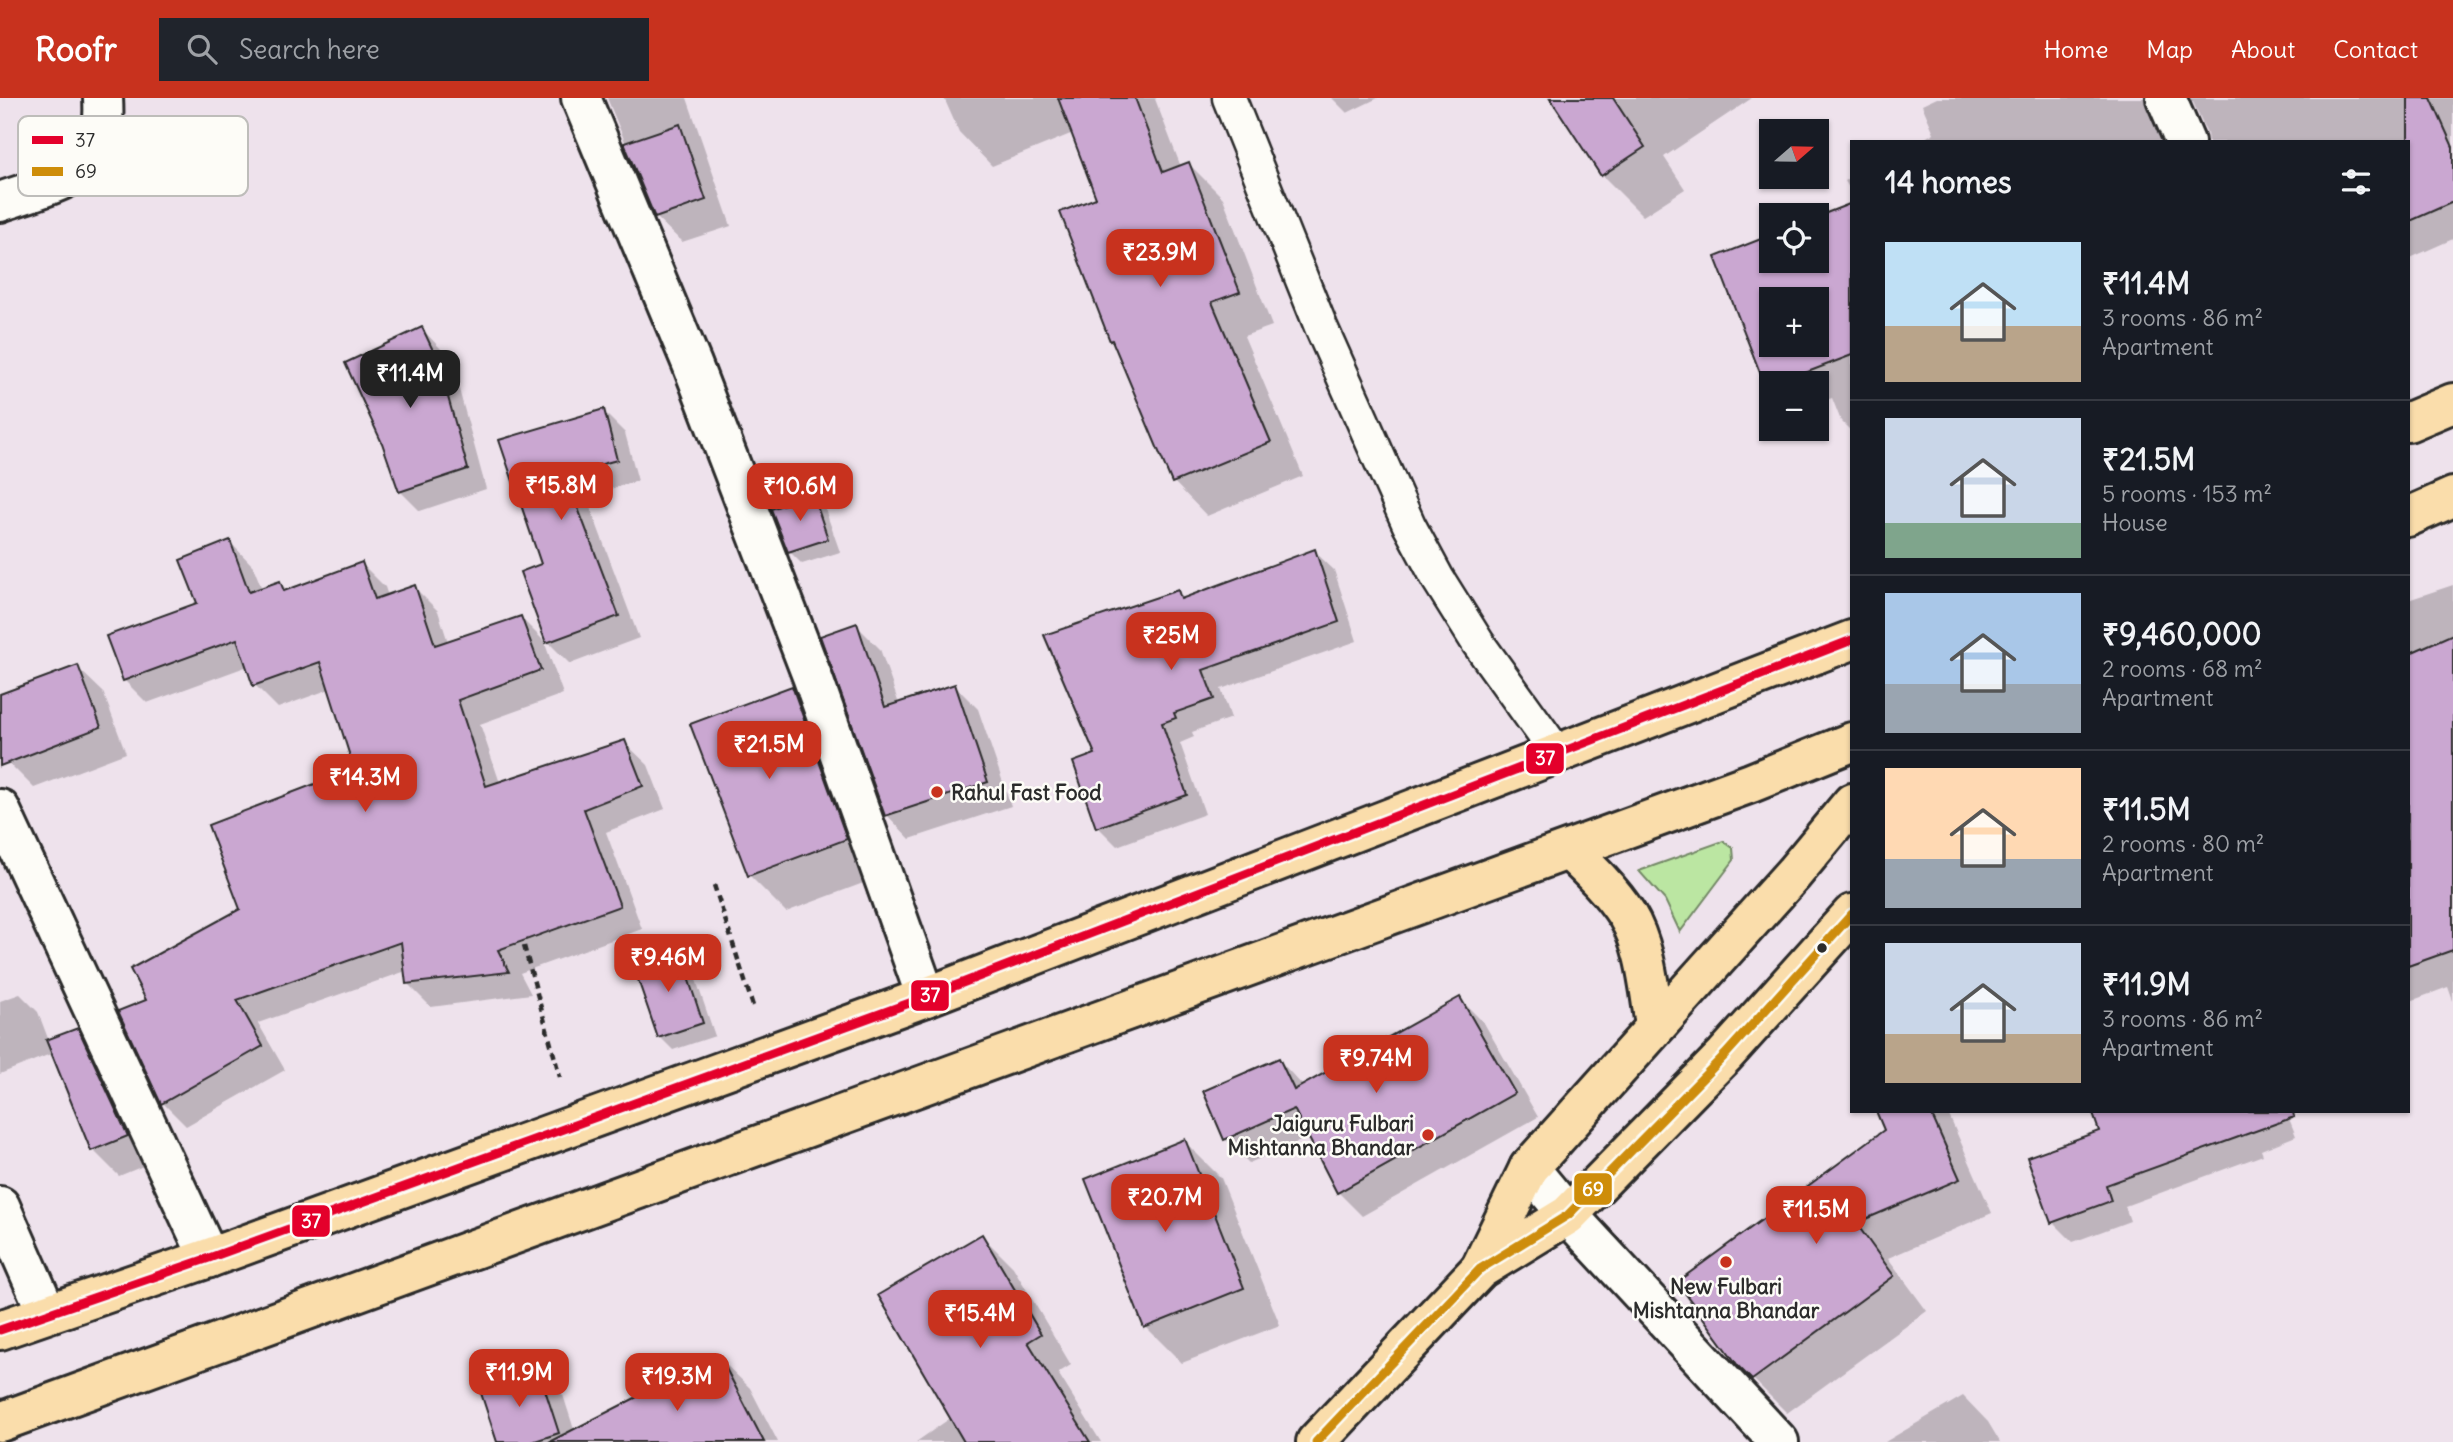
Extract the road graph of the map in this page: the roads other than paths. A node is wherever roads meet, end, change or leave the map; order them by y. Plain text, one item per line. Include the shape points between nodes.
1 (103, 98) edge
2 (581, 98) edge
3 (1229, 98) edge
4 (2166, 98) edge
5 (104, 116) edge
6 (2184, 140) edge
7 (18, 195) edge
8 (0, 202) edge
9 (2453, 403) edge
10 (2410, 421) edge
11 (2453, 497) edge
12 (2410, 516) edge
13 (1850, 641) edge
14 (1850, 743) edge
15 (1557, 753) junction
16 (1850, 805) edge
17 (0, 809) edge
18 (1569, 850) junction
19 (1850, 916) edge
20 (926, 997) junction
21 (1655, 1025) junction
22 (1529, 1168) junction
23 (0, 1206) edge
24 (1568, 1215) junction
25 (209, 1258) junction
26 (1480, 1269) junction
27 (47, 1313) junction
28 (0, 1330) edge
29 (0, 1422) edge
30 (1316, 1442) edge
31 (1779, 1442) edge

1 - 5 street
2 - 20 street via 692,364 812,676
3 - 15 lane via 1321,327 1414,534 1478,643
4 - 6 street
7 - 8 street
9 - 10 highway
11 - 12 highway
13 - 15 highway
14 - 18 highway
15 - 20 highway
16 - 21 highway
17 - 25 street
18 - 21 highway via 1604,883 1628,916 1643,954
18 - 29 highway
19 - 24 highway via 1725,1055
20 - 25 highway
21 - 22 highway
22 - 24 street
22 - 26 highway
23 - 27 street
24 - 26 highway
24 - 31 street
25 - 27 highway
26 - 30 highway
27 - 28 highway

